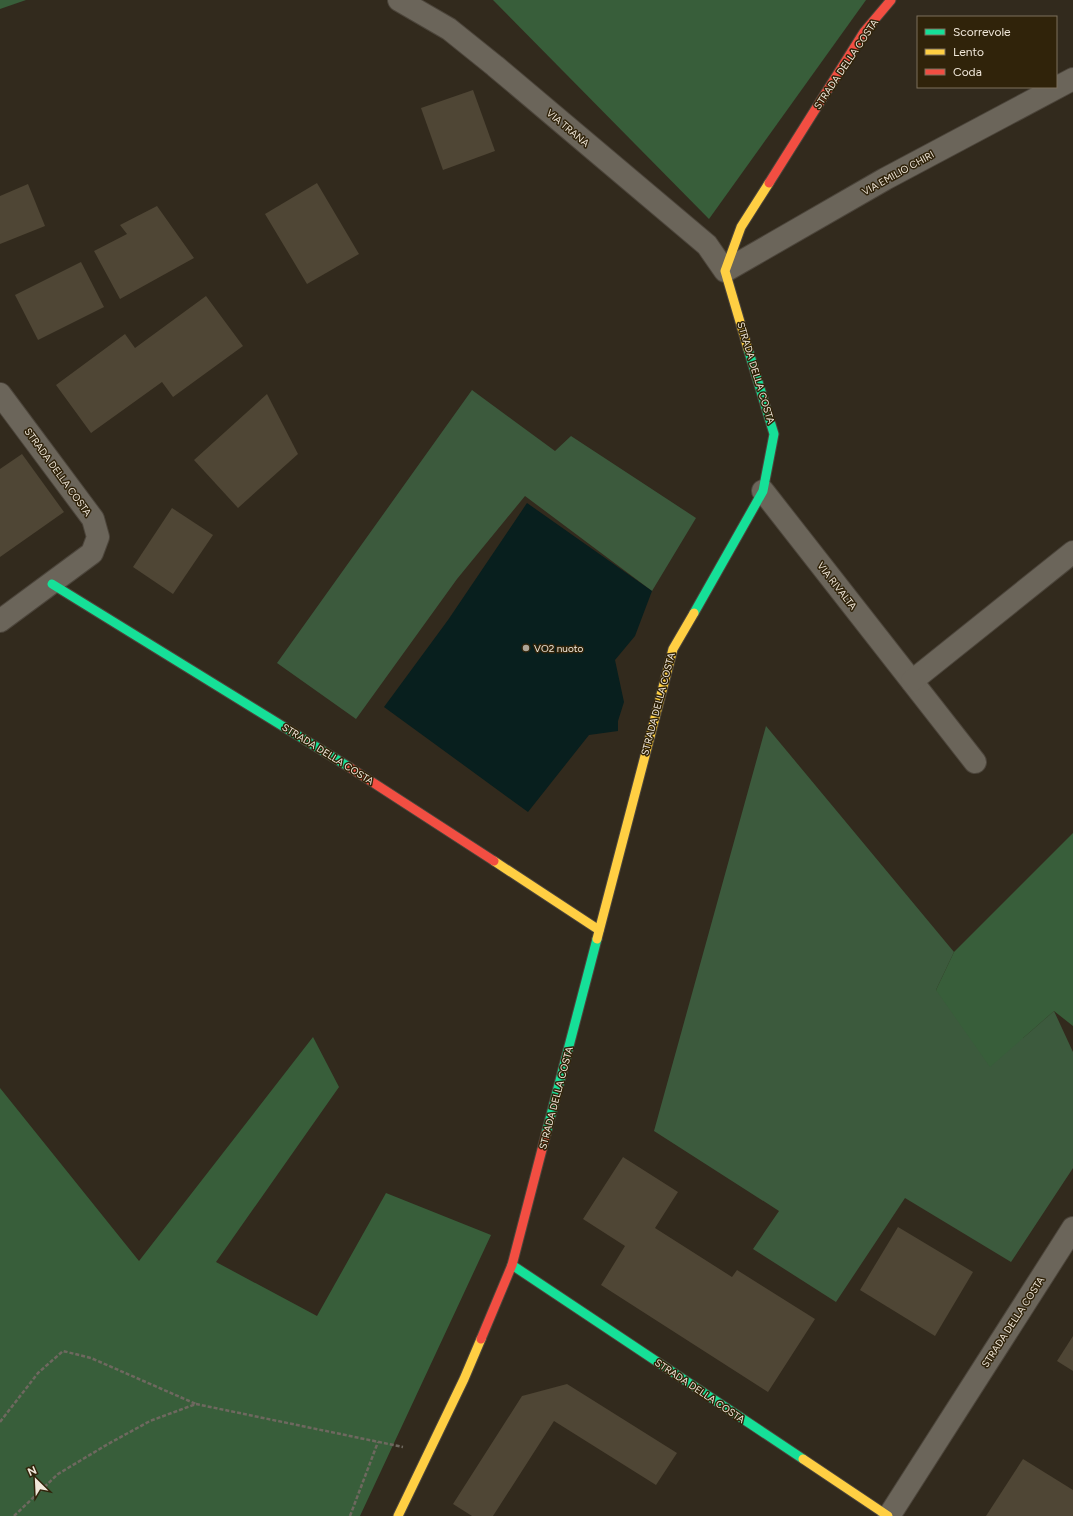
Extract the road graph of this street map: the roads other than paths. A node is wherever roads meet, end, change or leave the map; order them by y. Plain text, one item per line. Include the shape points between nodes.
1 (399, 0) edge
2 (891, 0) edge
3 (1073, 79) edge
4 (1056, 88) edge
5 (1057, 88) edge
6 (725, 271) junction
7 (0, 394) edge
8 (763, 491) junction
9 (1073, 552) edge
10 (52, 584) junction
11 (0, 621) edge
12 (912, 680) junction
13 (976, 762) dead end
14 (599, 930) junction
15 (1073, 1228) edge
16 (512, 1265) junction
17 (398, 1516) edge
18 (889, 1516) edge

1 - 6 street, VIA TRANA via 449,29 495,66 707,245
2 - 6 street, STRADA DELLA COSTA via 864,32 741,227
3 - 5 street, VIA EMILIO CHIRI
4 - 6 street, VIA EMILIO CHIRI via 885,179
6 - 8 street, STRADA DELLA COSTA via 774,434
7 - 10 street, STRADA DELLA COSTA via 92,519 98,537 92,553
8 - 12 street, VIA RIVALTA
8 - 14 street, STRADA DELLA COSTA via 673,649
9 - 12 street
10 - 11 street, STRADA DELLA COSTA
10 - 14 street, STRADA DELLA COSTA via 389,791
12 - 13 street, VIA RIVALTA
14 - 16 street, STRADA DELLA COSTA
15 - 18 street, STRADA DELLA COSTA
16 - 17 street, STRADA DELLA COSTA via 464,1380
16 - 18 street, STRADA DELLA COSTA

